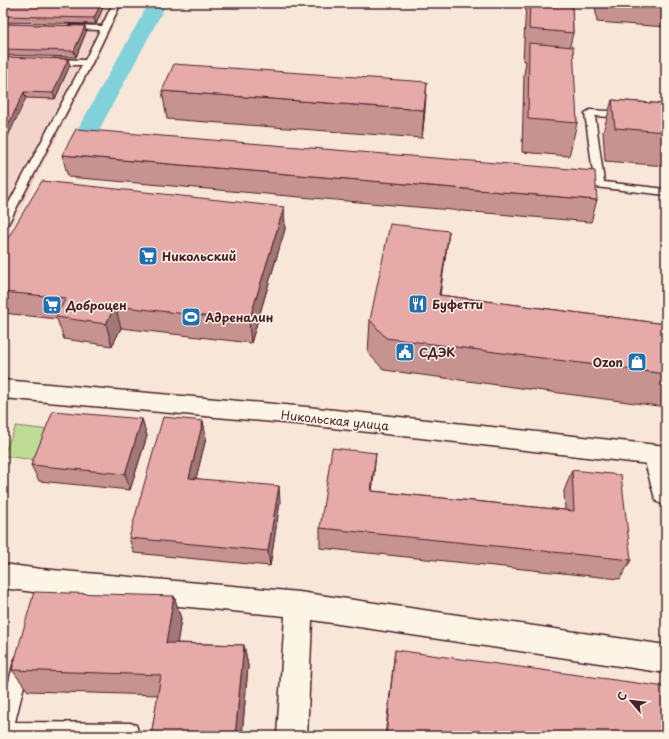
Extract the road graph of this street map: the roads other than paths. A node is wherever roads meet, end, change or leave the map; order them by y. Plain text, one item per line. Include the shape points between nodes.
1 (117, 3) edge
2 (58, 27) edge
3 (104, 28) junction
4 (42, 61) edge
5 (88, 63) junction
6 (636, 116) edge
7 (666, 192) edge
8 (3, 224) edge
9 (3, 389) edge
10 (660, 456) edge
11 (666, 495) edge
12 (3, 576) edge
13 (299, 605) junction
14 (25, 648) edge
15 (666, 659) edge
16 (4, 732) edge
17 (129, 736) edge
18 (292, 736) edge

1 - 3 lane
2 - 3 lane
3 - 5 lane
4 - 5 lane
5 - 8 lane
6 - 7 lane via 590,112 599,185
9 - 10 street, Никольская улица via 307,416
10 - 11 street
12 - 13 street via 39,588
13 - 15 street
13 - 18 street
14 - 16 lane
16 - 17 lane via 130,731

